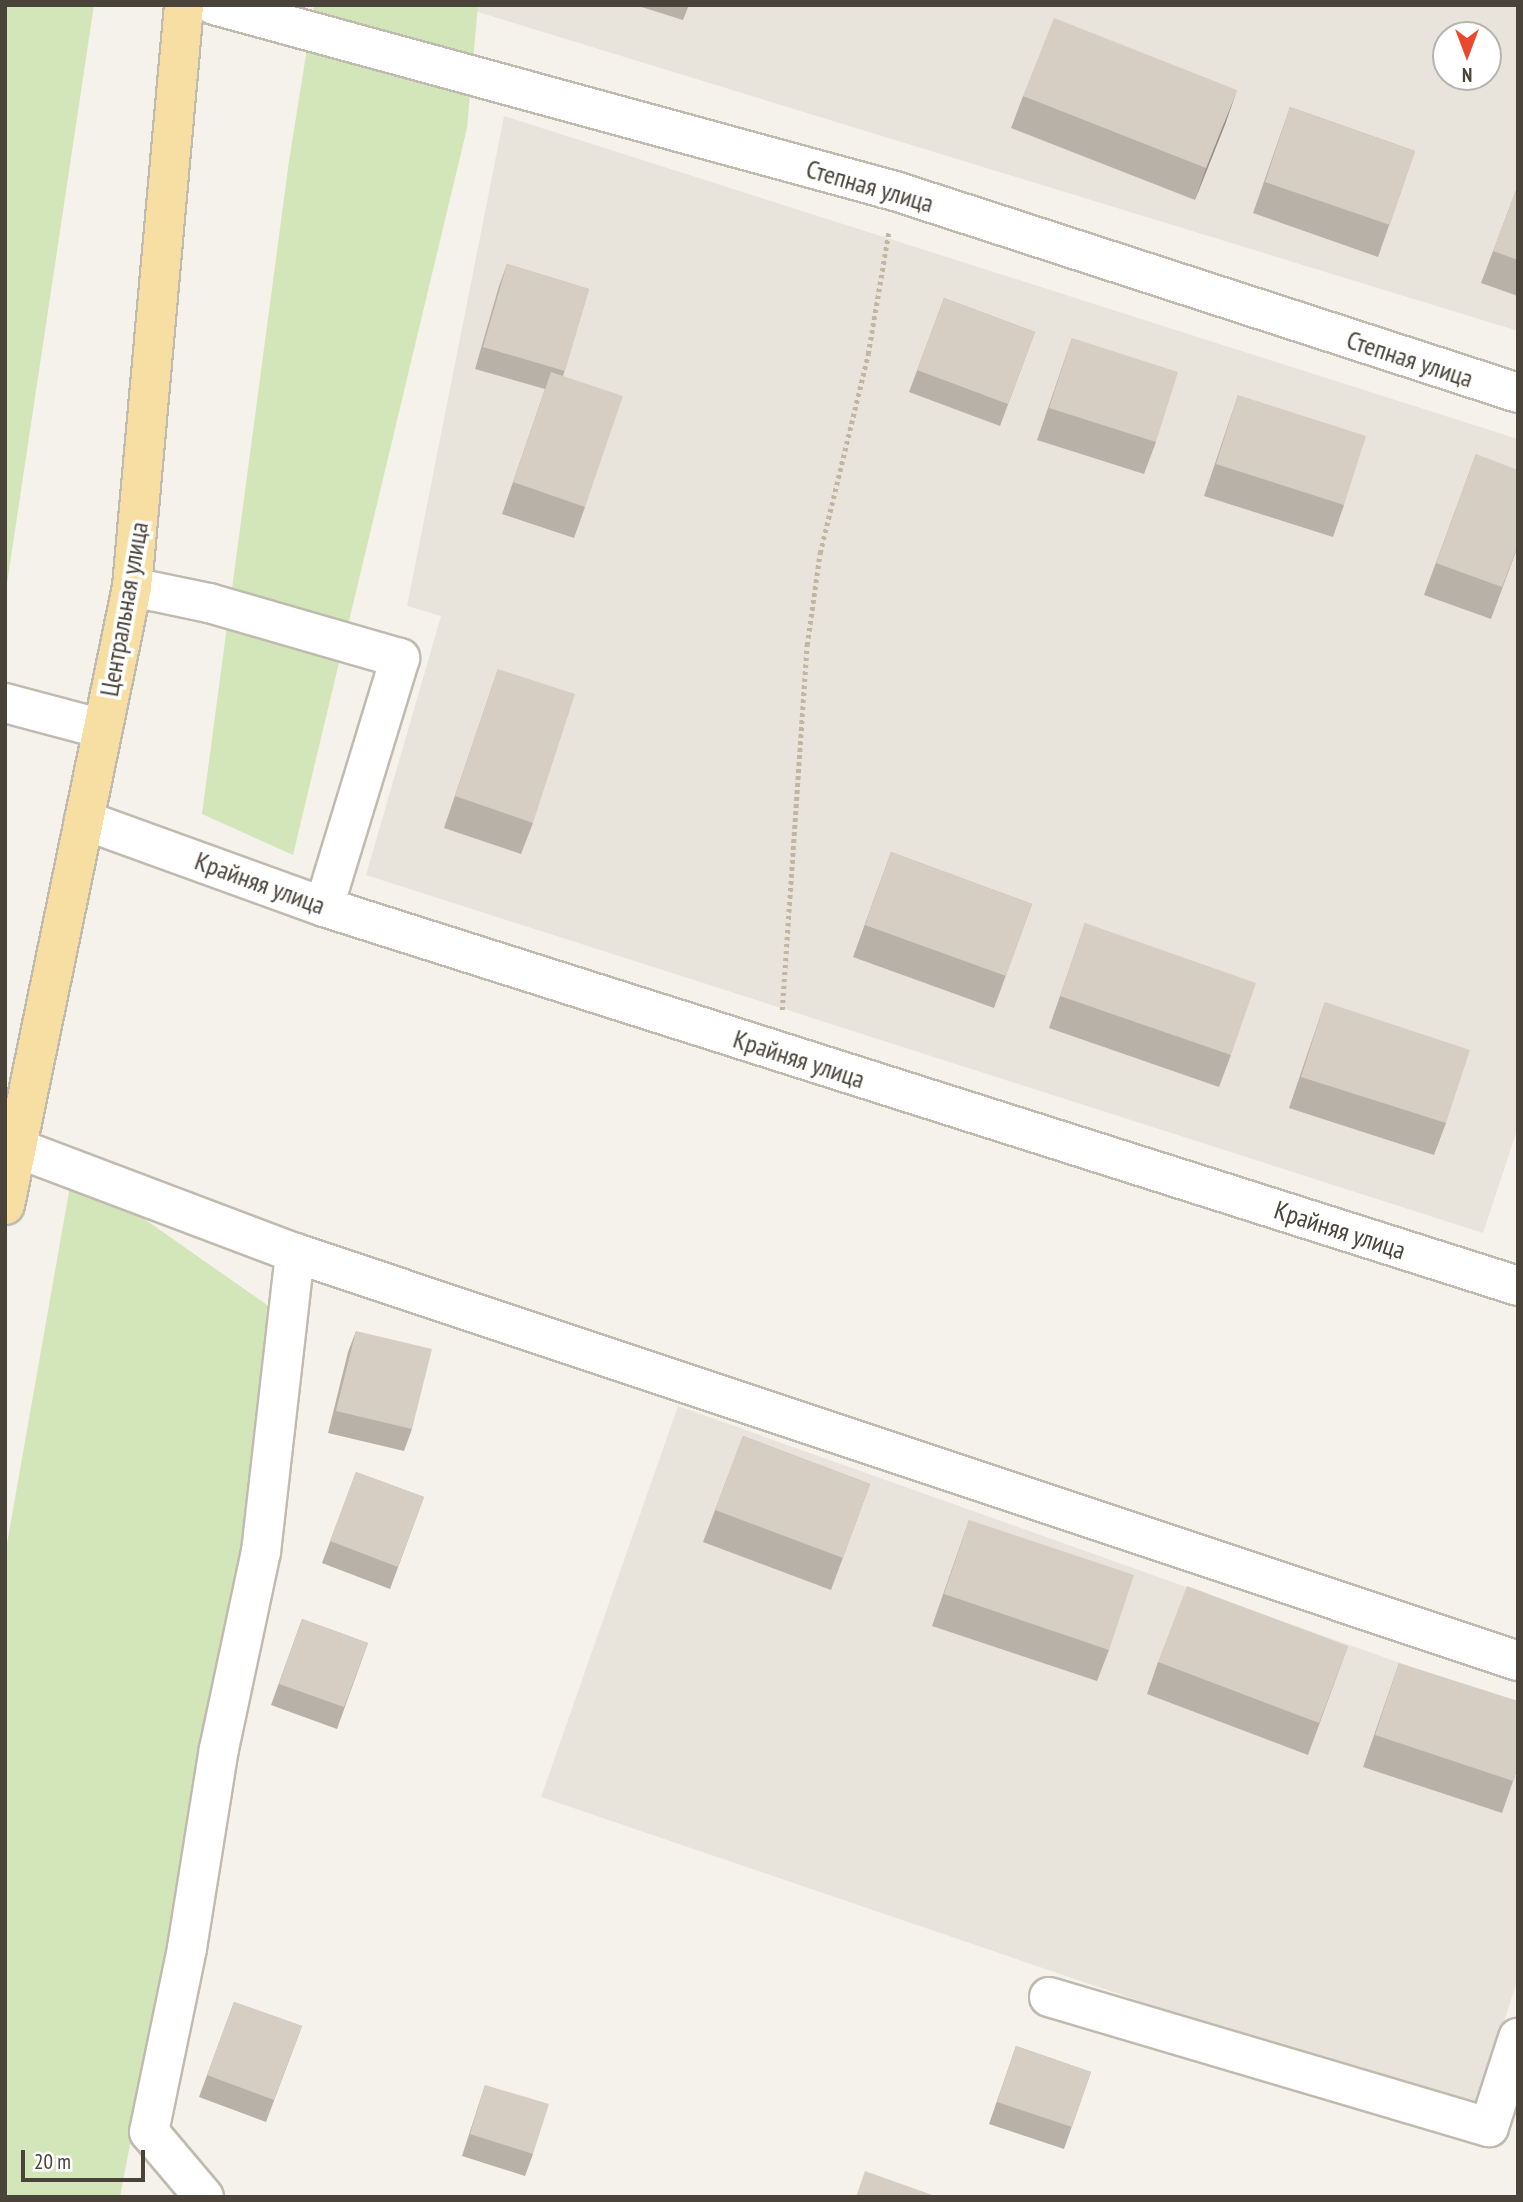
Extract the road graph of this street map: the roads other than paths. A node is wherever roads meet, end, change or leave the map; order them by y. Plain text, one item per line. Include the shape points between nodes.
1 (184, 5) edge
2 (214, 5) edge
3 (1518, 393) edge
4 (132, 587) junction
5 (5, 703) edge
6 (103, 729) junction
7 (84, 820) junction
8 (324, 906) junction
9 (18, 1148) junction
10 (5, 1205) edge
11 (295, 1253) junction
12 (1518, 1286) edge
13 (1518, 1661) edge
14 (1049, 1997) dead end
15 (1518, 2038) edge
16 (204, 2197) edge

1 - 4 main road, Центральная улица
2 - 3 street, Степная улица via 895,191
4 - 6 main road, Центральная улица
4 - 8 street via 209,603 400,658
5 - 6 street
6 - 7 main road, Центральная улица
7 - 8 street, Крайняя улица
7 - 9 main road, Центральная улица
8 - 12 street, Крайняя улица
9 - 10 main road, Центральная улица
9 - 11 street
11 - 13 street
11 - 16 street via 261,1552 219,1749 187,1948 149,2132
14 - 15 street via 1489,2127

